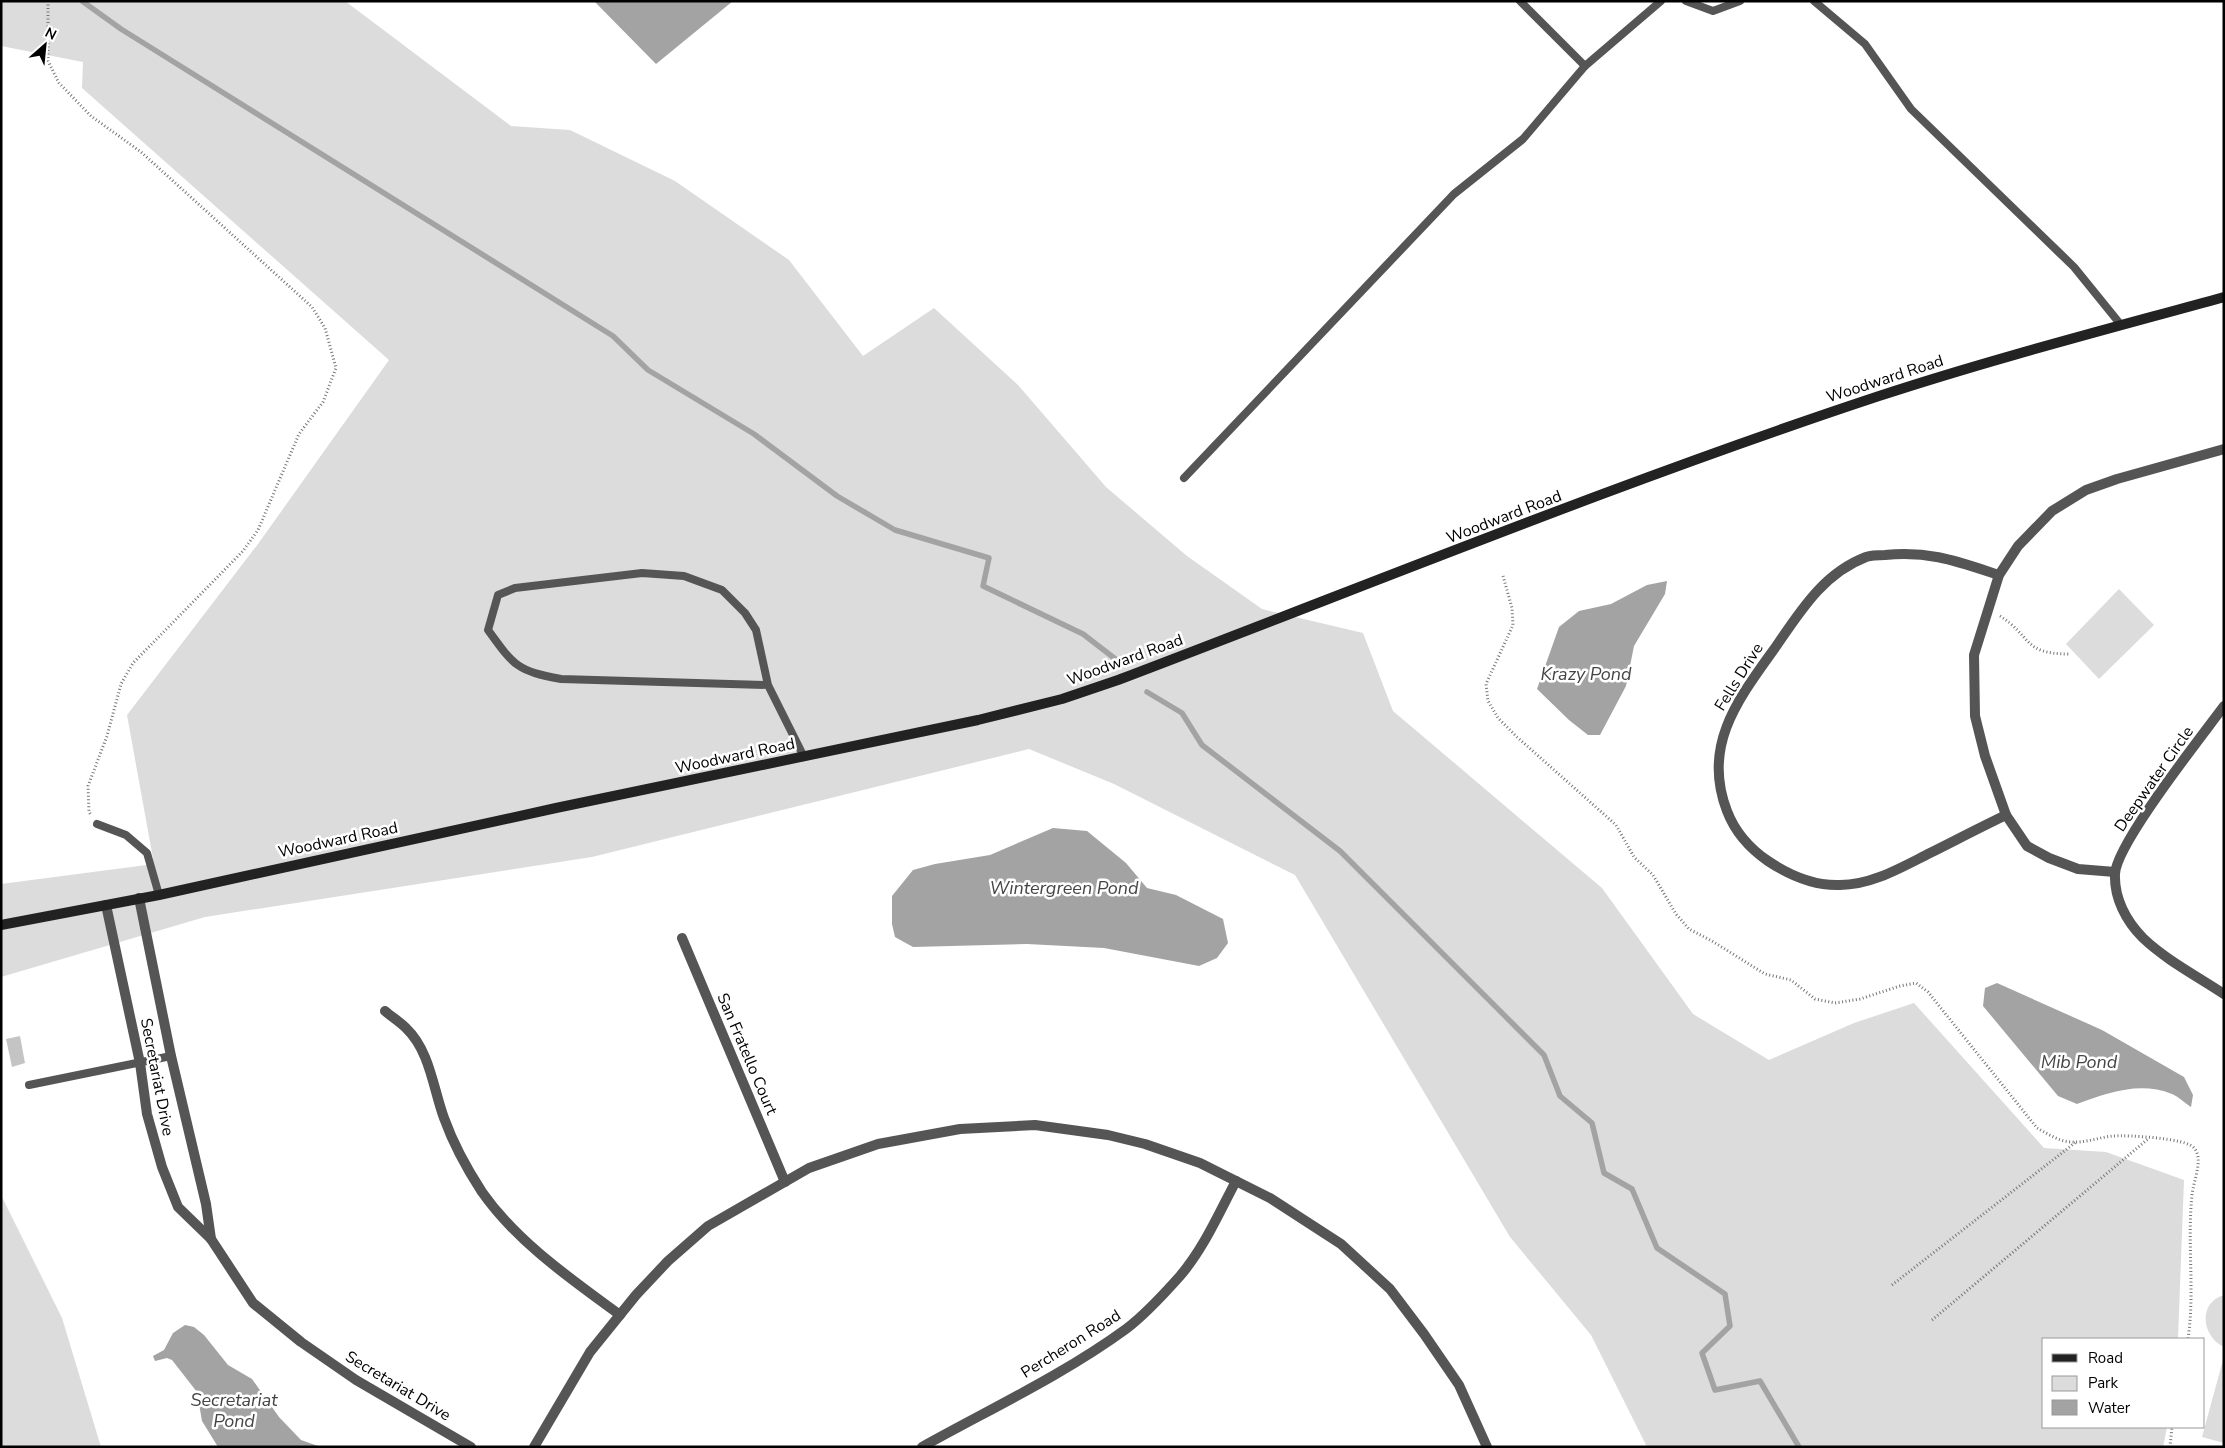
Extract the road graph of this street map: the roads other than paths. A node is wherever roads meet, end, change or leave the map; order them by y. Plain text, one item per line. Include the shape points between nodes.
1 (1520, 1) edge
2 (1661, 1) edge
3 (1686, 1) edge
4 (1740, 1) edge
5 (1814, 1) edge
6 (1584, 66) junction
7 (2224, 297) edge
8 (2121, 325) junction
9 (2224, 449) edge
10 (1184, 478) dead end
11 (1999, 575) junction
12 (768, 685) junction
13 (2224, 706) edge
14 (804, 756) junction
15 (2006, 815) junction
16 (97, 824) road end
17 (2115, 872) junction
18 (159, 894) junction
19 (139, 898) junction
20 (106, 905) junction
21 (1, 925) edge
22 (682, 938) dead end
23 (2224, 994) edge
24 (385, 1011) dead end
25 (171, 1056) junction
26 (140, 1063) junction
27 (29, 1085) dead end
28 (1236, 1181) junction
29 (785, 1182) junction
30 (211, 1239) junction
31 (620, 1315) junction
32 (471, 1447) edge
33 (534, 1447) edge
34 (922, 1447) edge
35 (1487, 1447) edge

1 - 6 lane
2 - 6 lane
3 - 4 lane via 1713,11
5 - 8 lane via 1865,44 1911,109 2074,267
6 - 10 lane via 1523,139 1454,194
7 - 8 street, Woodward Road
8 - 14 street, Woodward Road via 1941,376 1717,452 1062,699
9 - 11 street via 2086,490 2052,511 2018,546
11 - 15 street via 1974,655 1975,716
11 - 15 street, Fells Drive via 1921,553 1868,556 1845,567 1806,603 1741,696 1720,746 1719,772 1722,797 1732,824 1742,839 1779,868 1798,878 1822,884 1841,886 1882,876
12 - 12 lane via 561,679 534,674 511,662 488,630 498,595 515,588 642,573 684,576 722,590 745,613 756,630
12 - 14 lane
13 - 17 street, Deepwater Circle via 2136,829
14 - 18 street, Woodward Road
15 - 17 street via 2026,846 2078,869
16 - 18 lane via 126,835 147,853
17 - 23 street, Deepwater Circle via 2119,902 2127,919 2143,938
18 - 19 street, Woodward Road
19 - 20 street, Woodward Road
19 - 25 street, Secretariat Drive
20 - 21 street, Woodward Road
20 - 26 street, Secretariat Drive
22 - 29 street, San Fratello Court
24 - 31 street via 407,1029 427,1061 444,1117 482,1192 516,1231 565,1275
25 - 26 lane
25 - 30 street, Secretariat Drive via 206,1204
26 - 27 lane
26 - 30 street, Secretariat Drive via 147,1114 178,1208
28 - 29 street via 1200,1163 1145,1144 1035,1124 960,1129 878,1144 809,1168
28 - 34 street, Percheron Road via 1182,1274 1127,1328 1083,1358
28 - 35 street via 1270,1198 1341,1244 1390,1289 1459,1385
29 - 31 street via 708,1226 668,1261
30 - 32 street, Secretariat Drive via 253,1303 301,1342 356,1380
31 - 33 street via 590,1352

